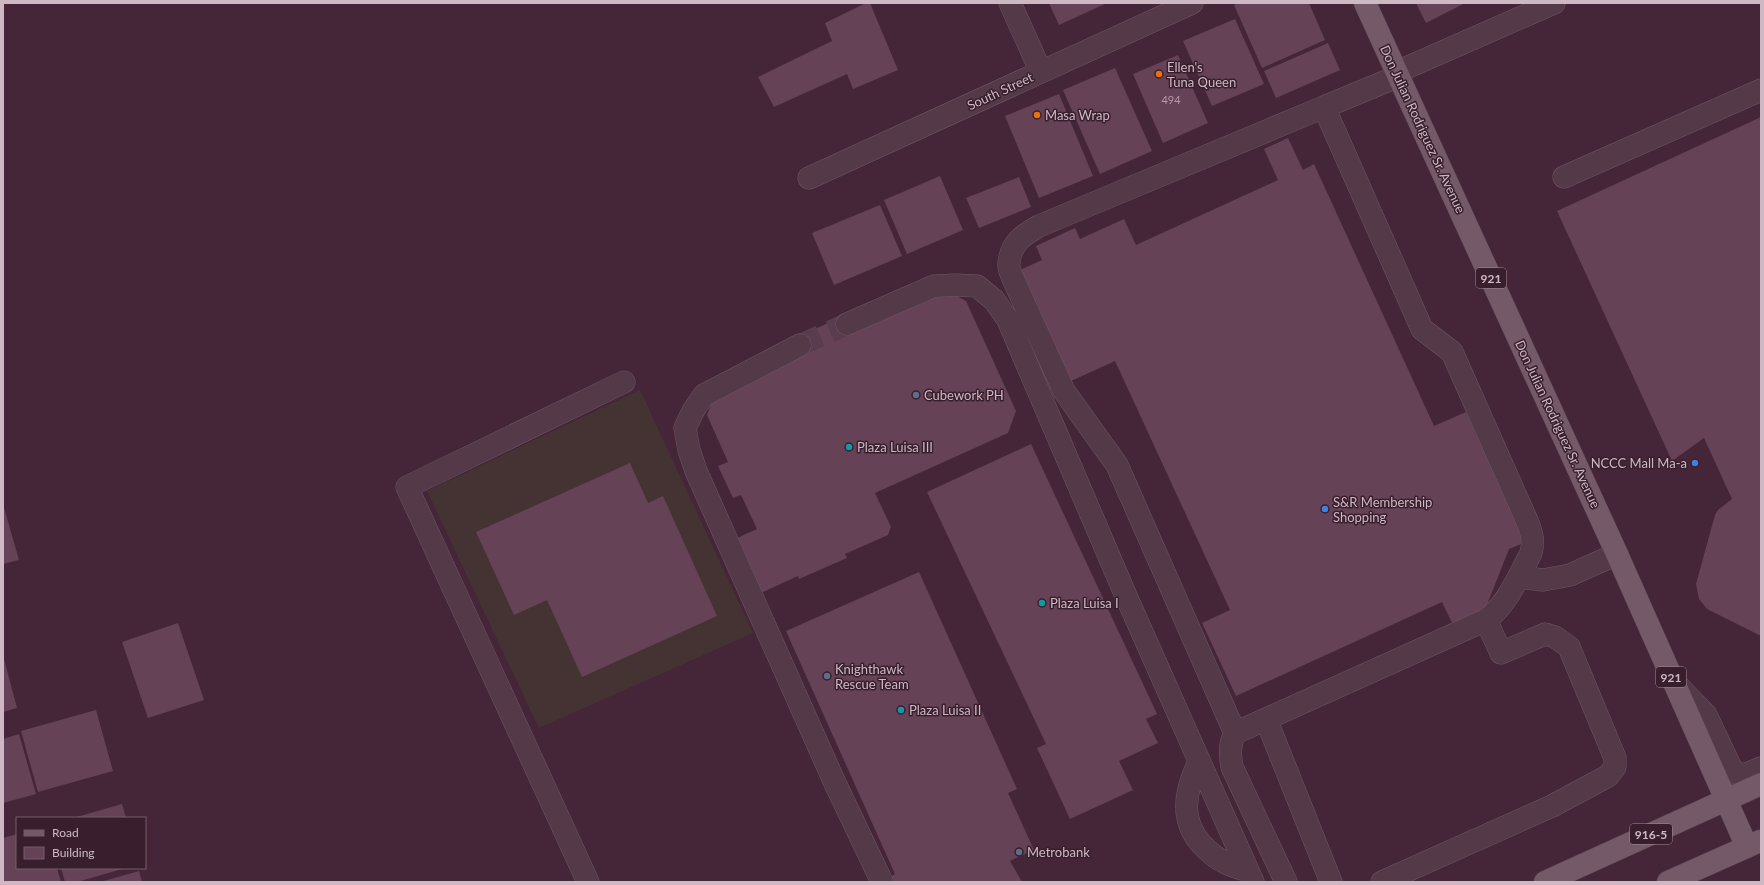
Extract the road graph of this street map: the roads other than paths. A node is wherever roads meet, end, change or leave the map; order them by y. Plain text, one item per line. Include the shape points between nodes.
1 (1010, 3) edge
2 (1192, 3) edge
3 (1365, 3) edge
4 (1554, 3) edge
5 (1041, 72) junction
6 (1398, 74) junction
7 (1761, 90) edge
8 (1324, 106) junction
9 (1564, 177) dead end
10 (809, 178) dead end
11 (848, 324) tunnel mouth
12 (800, 345) tunnel mouth
13 (624, 382) dead end
14 (1617, 554) junction
15 (1519, 577) junction
16 (1486, 620) junction
17 (1673, 681) junction
18 (1266, 719) junction
19 (1235, 734) junction
20 (1199, 762) junction
21 (1761, 768) edge
22 (1761, 784) edge
23 (1726, 800) junction
24 (1754, 844) edge
25 (1251, 877) edge
26 (588, 882) edge
27 (882, 882) edge
28 (1286, 882) edge
29 (1332, 882) edge
30 (1382, 882) edge
31 (1545, 882) edge
32 (1668, 882) edge

1 - 5 street
2 - 5 street, South Street
3 - 6 main road, Don Julian Rodriguez Sr. Avenue / 921
4 - 6 street
5 - 10 street, South Street
6 - 8 street
6 - 14 main road, Don Julian Rodriguez Sr. Avenue / 921
7 - 9 street
8 - 15 street via 1422,330 1452,352 1528,523 1534,545
8 - 19 street via 1039,226 1021,236 1008,264 1064,391 1117,465
11 - 20 street via 934,286 977,286 994,300 1008,320
12 - 27 street via 704,395 685,428 696,471 834,781
13 - 26 street via 408,487
14 - 15 street via 1570,575 1543,580
14 - 17 main road, Don Julian Rodriguez Sr. Avenue / 921
15 - 16 street via 1494,614
16 - 18 street
16 - 30 street via 1500,653 1544,634 1555,637 1569,647 1615,758 1615,768 1608,776 1552,806
17 - 21 street via 1706,715 1734,772 1744,775
17 - 23 main road, Don Julian Rodriguez Sr. Avenue / 921
18 - 19 street
18 - 29 street
19 - 28 street via 1231,741 1232,767
20 - 25 street
20 - 25 street via 1190,779 1187,792 1188,819 1193,831 1212,855
22 - 23 main road, 916-5
23 - 24 main road, Don Julian Rodriguez Sr. Avenue / 921
23 - 31 main road, 916-5
24 - 32 main road

